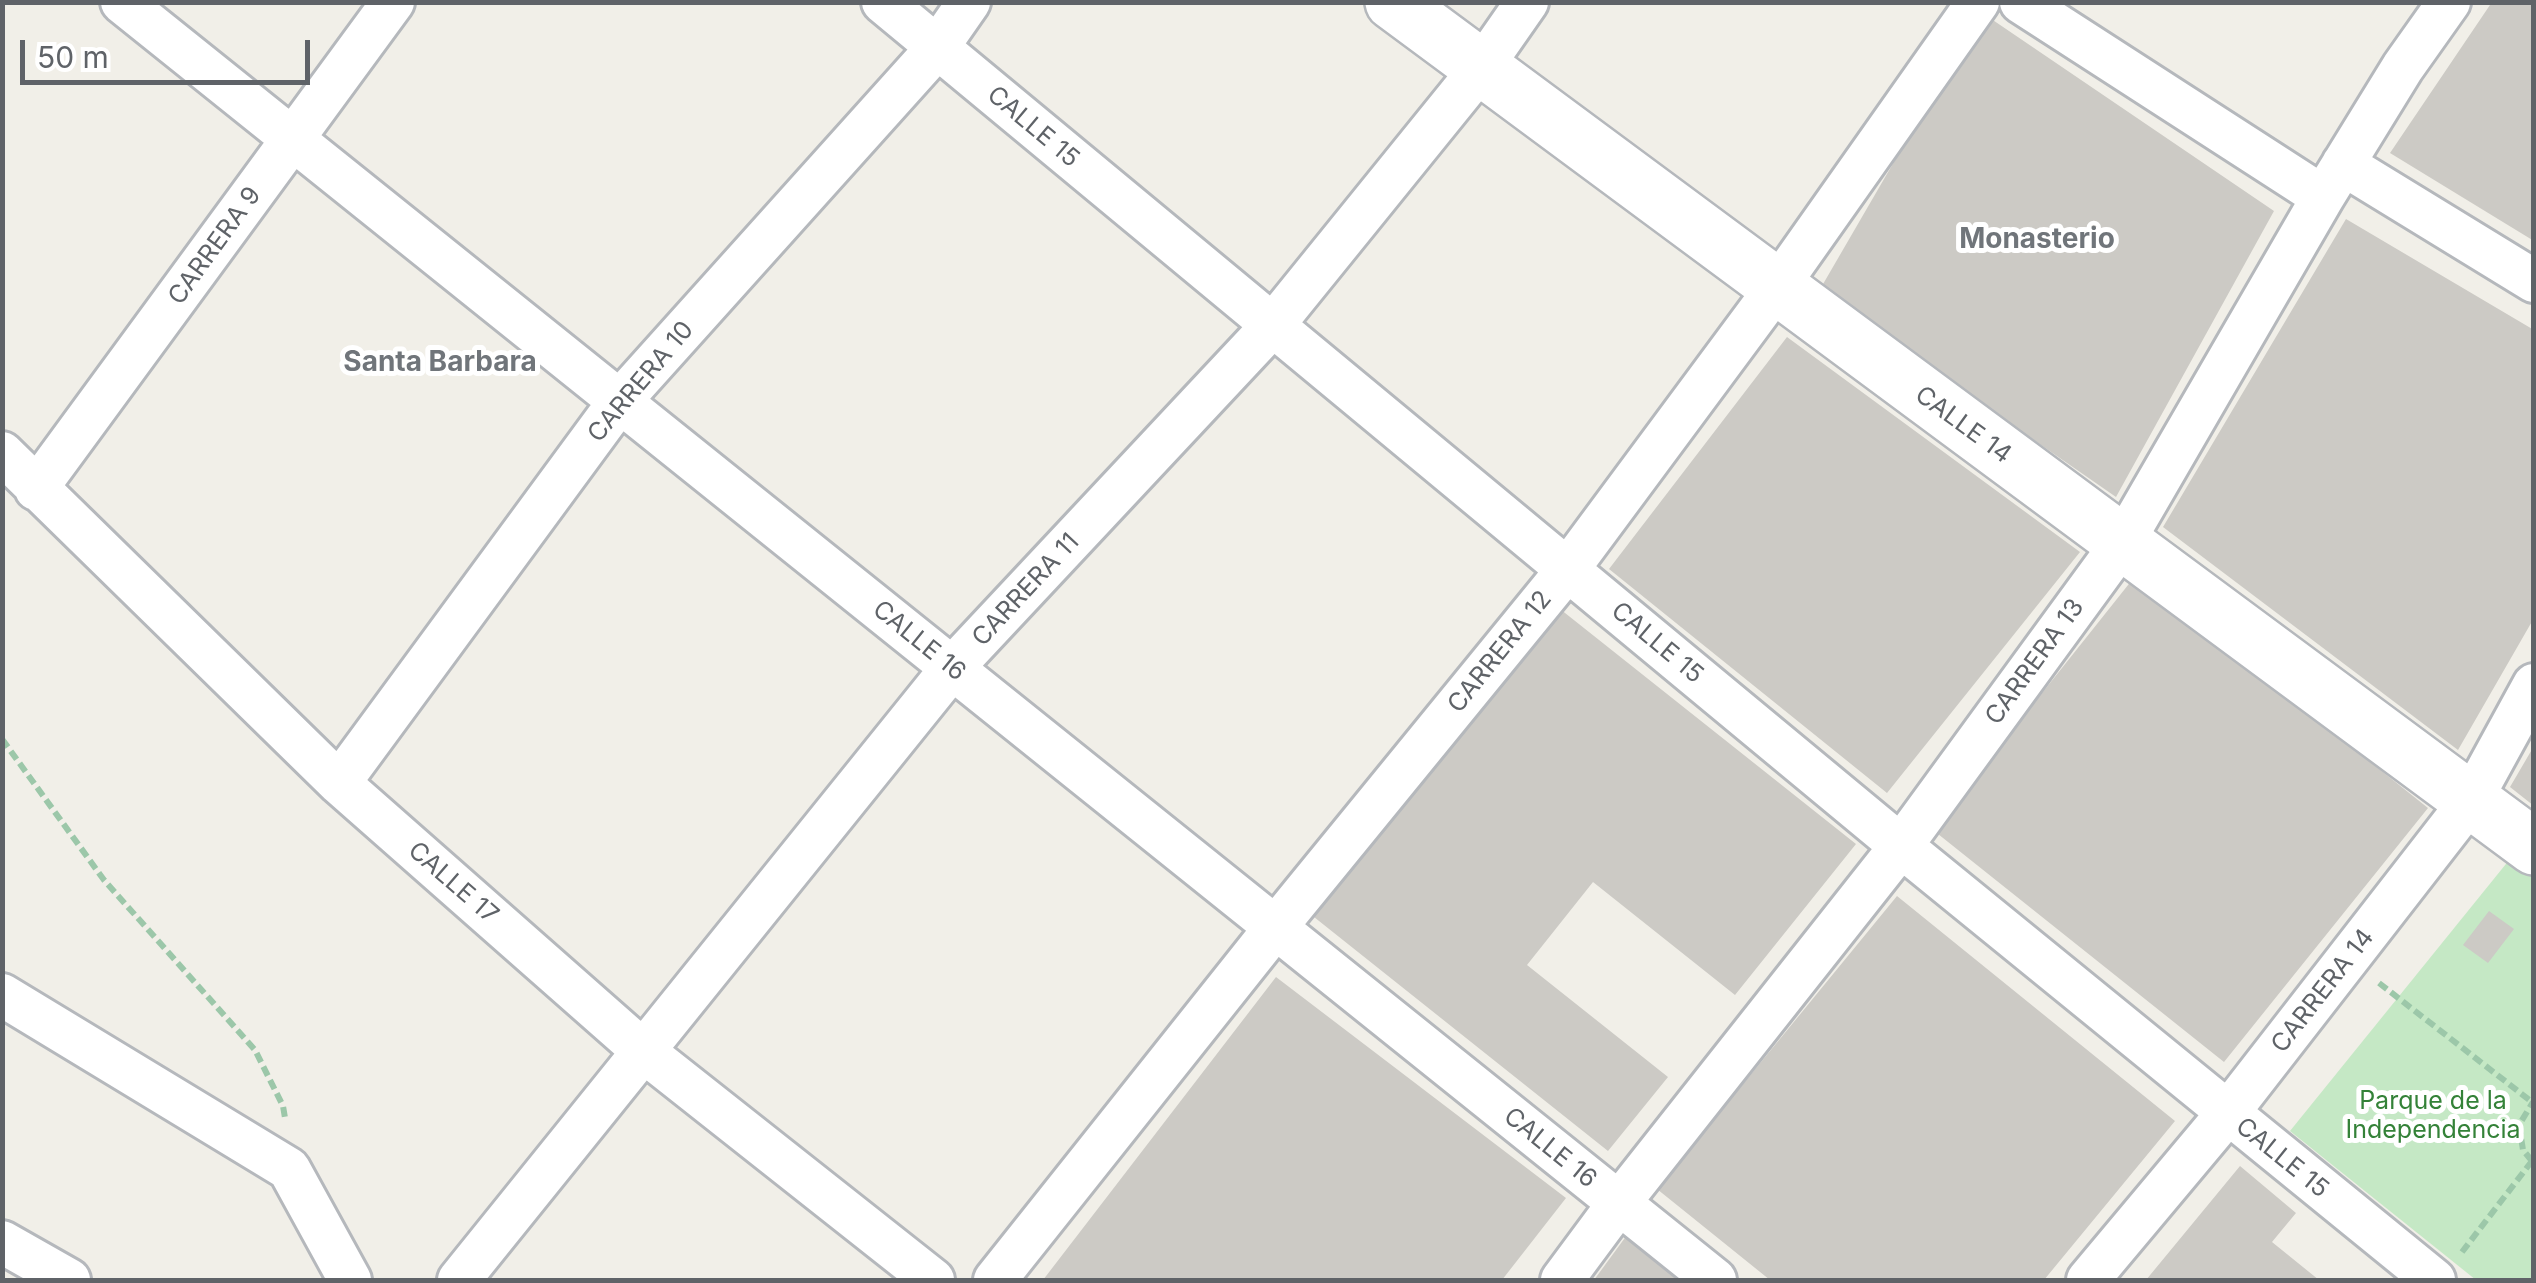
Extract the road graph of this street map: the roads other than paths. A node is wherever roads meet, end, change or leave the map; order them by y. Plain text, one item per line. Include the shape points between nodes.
1 (122, 2) edge
2 (392, 2) edge
3 (882, 2) edge
4 (969, 2) edge
5 (1393, 2) edge
6 (1528, 2) edge
7 (1978, 2) edge
8 (2021, 2) edge
9 (2449, 2) edge
10 (937, 48) junction
11 (1482, 68) junction
12 (292, 140) junction
13 (2333, 180) junction
14 (2534, 281) edge
15 (1777, 288) junction
16 (1272, 324) junction
17 (620, 402) junction
18 (2, 453) edge
19 (36, 490) junction
20 (2123, 542) junction
21 (1568, 569) junction
22 (952, 668) junction
23 (2534, 685) edge
24 (339, 783) junction
25 (2471, 800) junction
26 (1901, 846) junction
27 (2534, 847) edge
28 (1276, 928) junction
29 (2, 996) edge
30 (642, 1050) junction
31 (2227, 1114) junction
32 (1619, 1203) junction
33 (2, 1242) edge
34 (2444, 1272) edge
35 (69, 1280) edge
36 (350, 1280) edge
37 (459, 1280) edge
38 (932, 1280) edge
39 (995, 1280) edge
40 (1562, 1280) edge
41 (1715, 1280) edge
42 (2088, 1280) edge

1 - 12 street, CALLE 16
2 - 12 street, CARRERA 9
3 - 10 street, CALLE 15
4 - 10 street, CARRERA 10
5 - 11 street, CALLE 14
6 - 11 street, CARRERA 11
7 - 15 street, CARRERA 12
8 - 13 street
9 - 13 street, CARRERA 13
10 - 16 street, CALLE 15
10 - 17 street, CARRERA 10
11 - 15 street, CALLE 14
11 - 16 street, CARRERA 11
12 - 17 street, CALLE 16
12 - 19 street, CARRERA 9
13 - 14 street
13 - 20 street, CARRERA 13
15 - 20 street, CALLE 14
15 - 21 street, CARRERA 12
16 - 21 street, CALLE 15
16 - 22 street, CARRERA 11
17 - 22 street, CALLE 16
17 - 24 street, CARRERA 10
18 - 19 street, CALLE 17
19 - 24 street, CALLE 17
20 - 25 street, CALLE 14
20 - 26 street, CARRERA 13
21 - 26 street, CALLE 15
21 - 28 street, CARRERA 12
22 - 28 street, CALLE 16
22 - 30 street, CARRERA 11
23 - 25 street, CARRERA 14
24 - 30 street, CALLE 17
25 - 27 street, CALLE 14
25 - 31 street, CARRERA 14
26 - 31 street, CALLE 15
26 - 32 street, CARRERA 13
28 - 32 street, CALLE 16
28 - 39 street, CARRERA 12
29 - 36 street via 289,1169
30 - 37 street, CARRERA 11
30 - 38 street, CALLE 17
31 - 34 street, CALLE 15
31 - 42 street, CARRERA 14
32 - 40 street, CARRERA 13
32 - 41 street, CALLE 16
33 - 35 street

